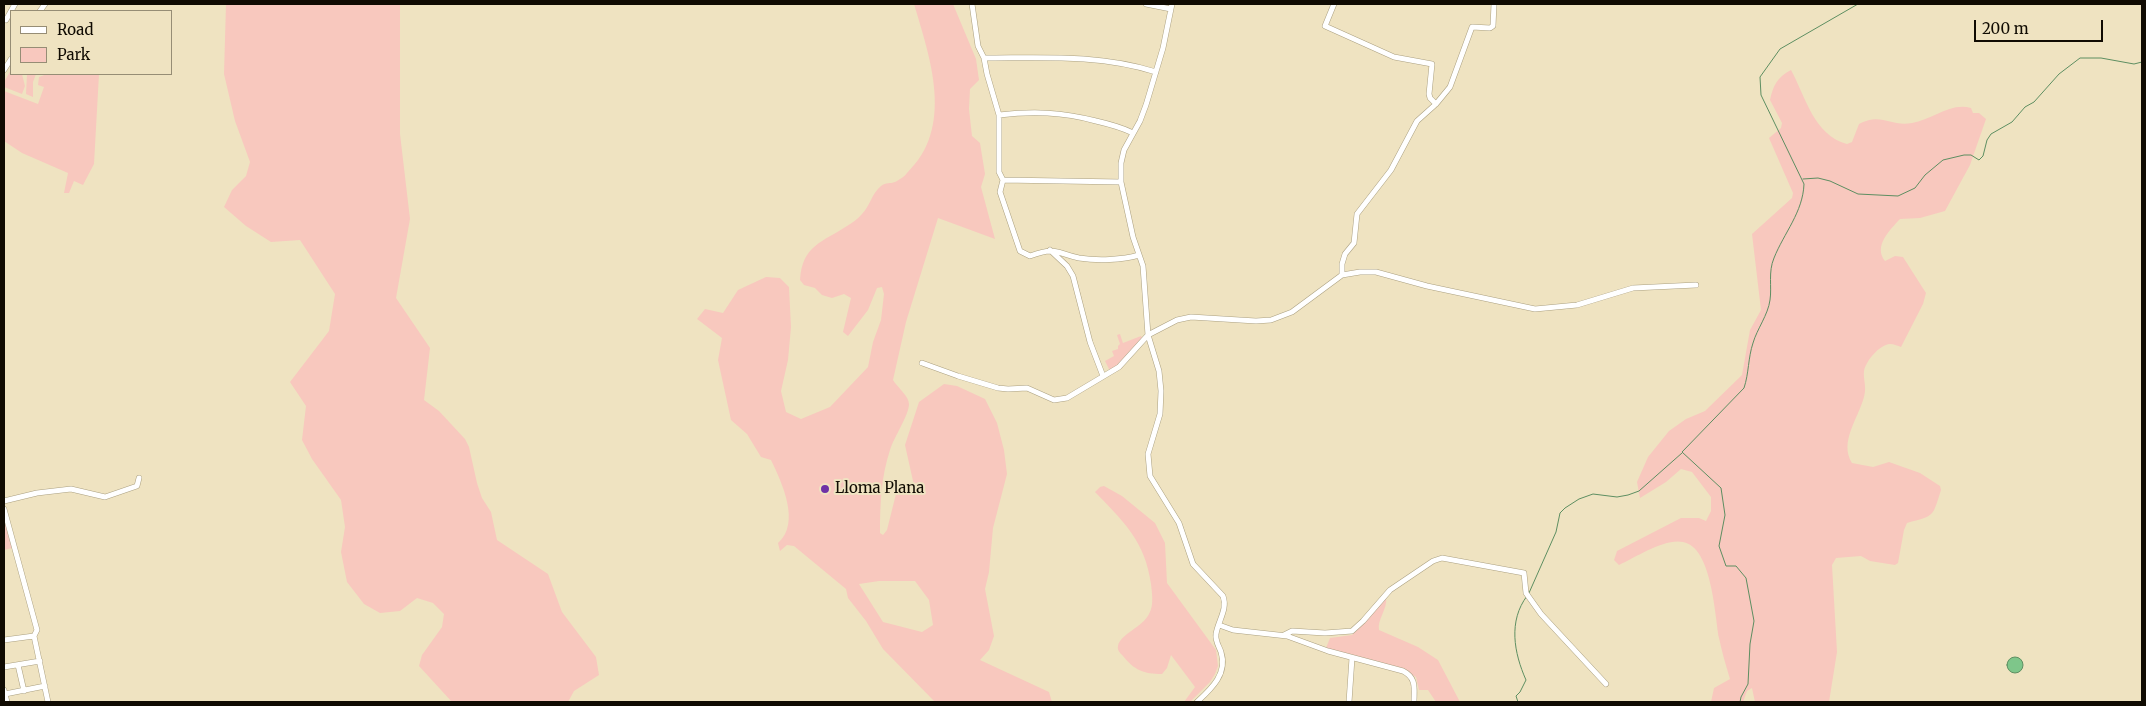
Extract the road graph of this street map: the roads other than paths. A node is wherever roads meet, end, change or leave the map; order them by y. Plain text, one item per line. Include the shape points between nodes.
1 (972, 4) edge
2 (1146, 4) edge
3 (1334, 4) edge
4 (1494, 4) edge
5 (1172, 7) edge
6 (984, 58) junction
7 (1156, 72) junction
8 (1436, 104) junction
9 (999, 115) junction
10 (1133, 133) junction
11 (1003, 180) junction
12 (1121, 182) junction
13 (1050, 250) junction
14 (1139, 255) junction
15 (1342, 275) junction
16 (1696, 286) dead end
17 (1148, 335) junction
18 (922, 363) dead end
19 (1103, 376) junction
20 (139, 478) dead end
21 (4, 501) edge
22 (4, 509) edge
23 (1219, 625) junction
24 (1284, 635) junction
25 (34, 636) junction
26 (4, 640) edge
27 (1352, 658) junction
28 (40, 661) junction
29 (18, 665) junction
30 (4, 667) edge
31 (1606, 684) dead end
32 (45, 686) junction
33 (24, 691) junction
34 (4, 692) edge
35 (7, 702) edge
36 (48, 702) edge
37 (1197, 702) edge
38 (1349, 702) edge
39 (1414, 702) edge

1 - 6 street via 978,46
2 - 5 street
3 - 8 street via 1326,26 1394,57 1432,64 1429,94
4 - 8 street via 1493,26 1472,27 1450,87
5 - 7 street
6 - 7 street via 1097,59
6 - 9 street
7 - 10 street
8 - 15 street via 1417,121 1391,170 1358,214 1354,243 1345,254
9 - 10 street via 1034,111 1061,113
9 - 11 street via 999,172
10 - 12 street via 1123,156
11 - 12 street
11 - 13 street via 1000,192 1020,251 1030,256
12 - 14 street via 1124,206
13 - 14 street via 1081,258
13 - 19 street via 1067,266 1075,280 1090,342
14 - 17 street via 1144,271
15 - 16 street via 1376,272 1420,285 1535,308 1577,305 1633,288
15 - 17 street via 1283,316 1256,321 1191,316
17 - 19 street via 1121,365
17 - 23 street via 1159,371 1161,398 1160,414 1148,454 1149,471 1179,523 1194,564 1224,599
18 - 19 street via 998,388 1032,389 1054,400 1067,398
20 - 21 street via 137,486 105,497 71,489
22 - 25 street via 37,630
23 - 24 street via 1232,630
23 - 37 street via 1216,637 1222,659 1221,673 1212,688
24 - 27 street
24 - 31 street via 1292,631 1352,631 1390,590 1442,558 1524,573 1527,596
25 - 26 street
25 - 28 street
27 - 38 street
27 - 39 street via 1409,674 1414,683
28 - 29 street
28 - 32 street
29 - 30 street
29 - 33 street
32 - 33 street
32 - 36 street
33 - 34 street
34 - 35 street

